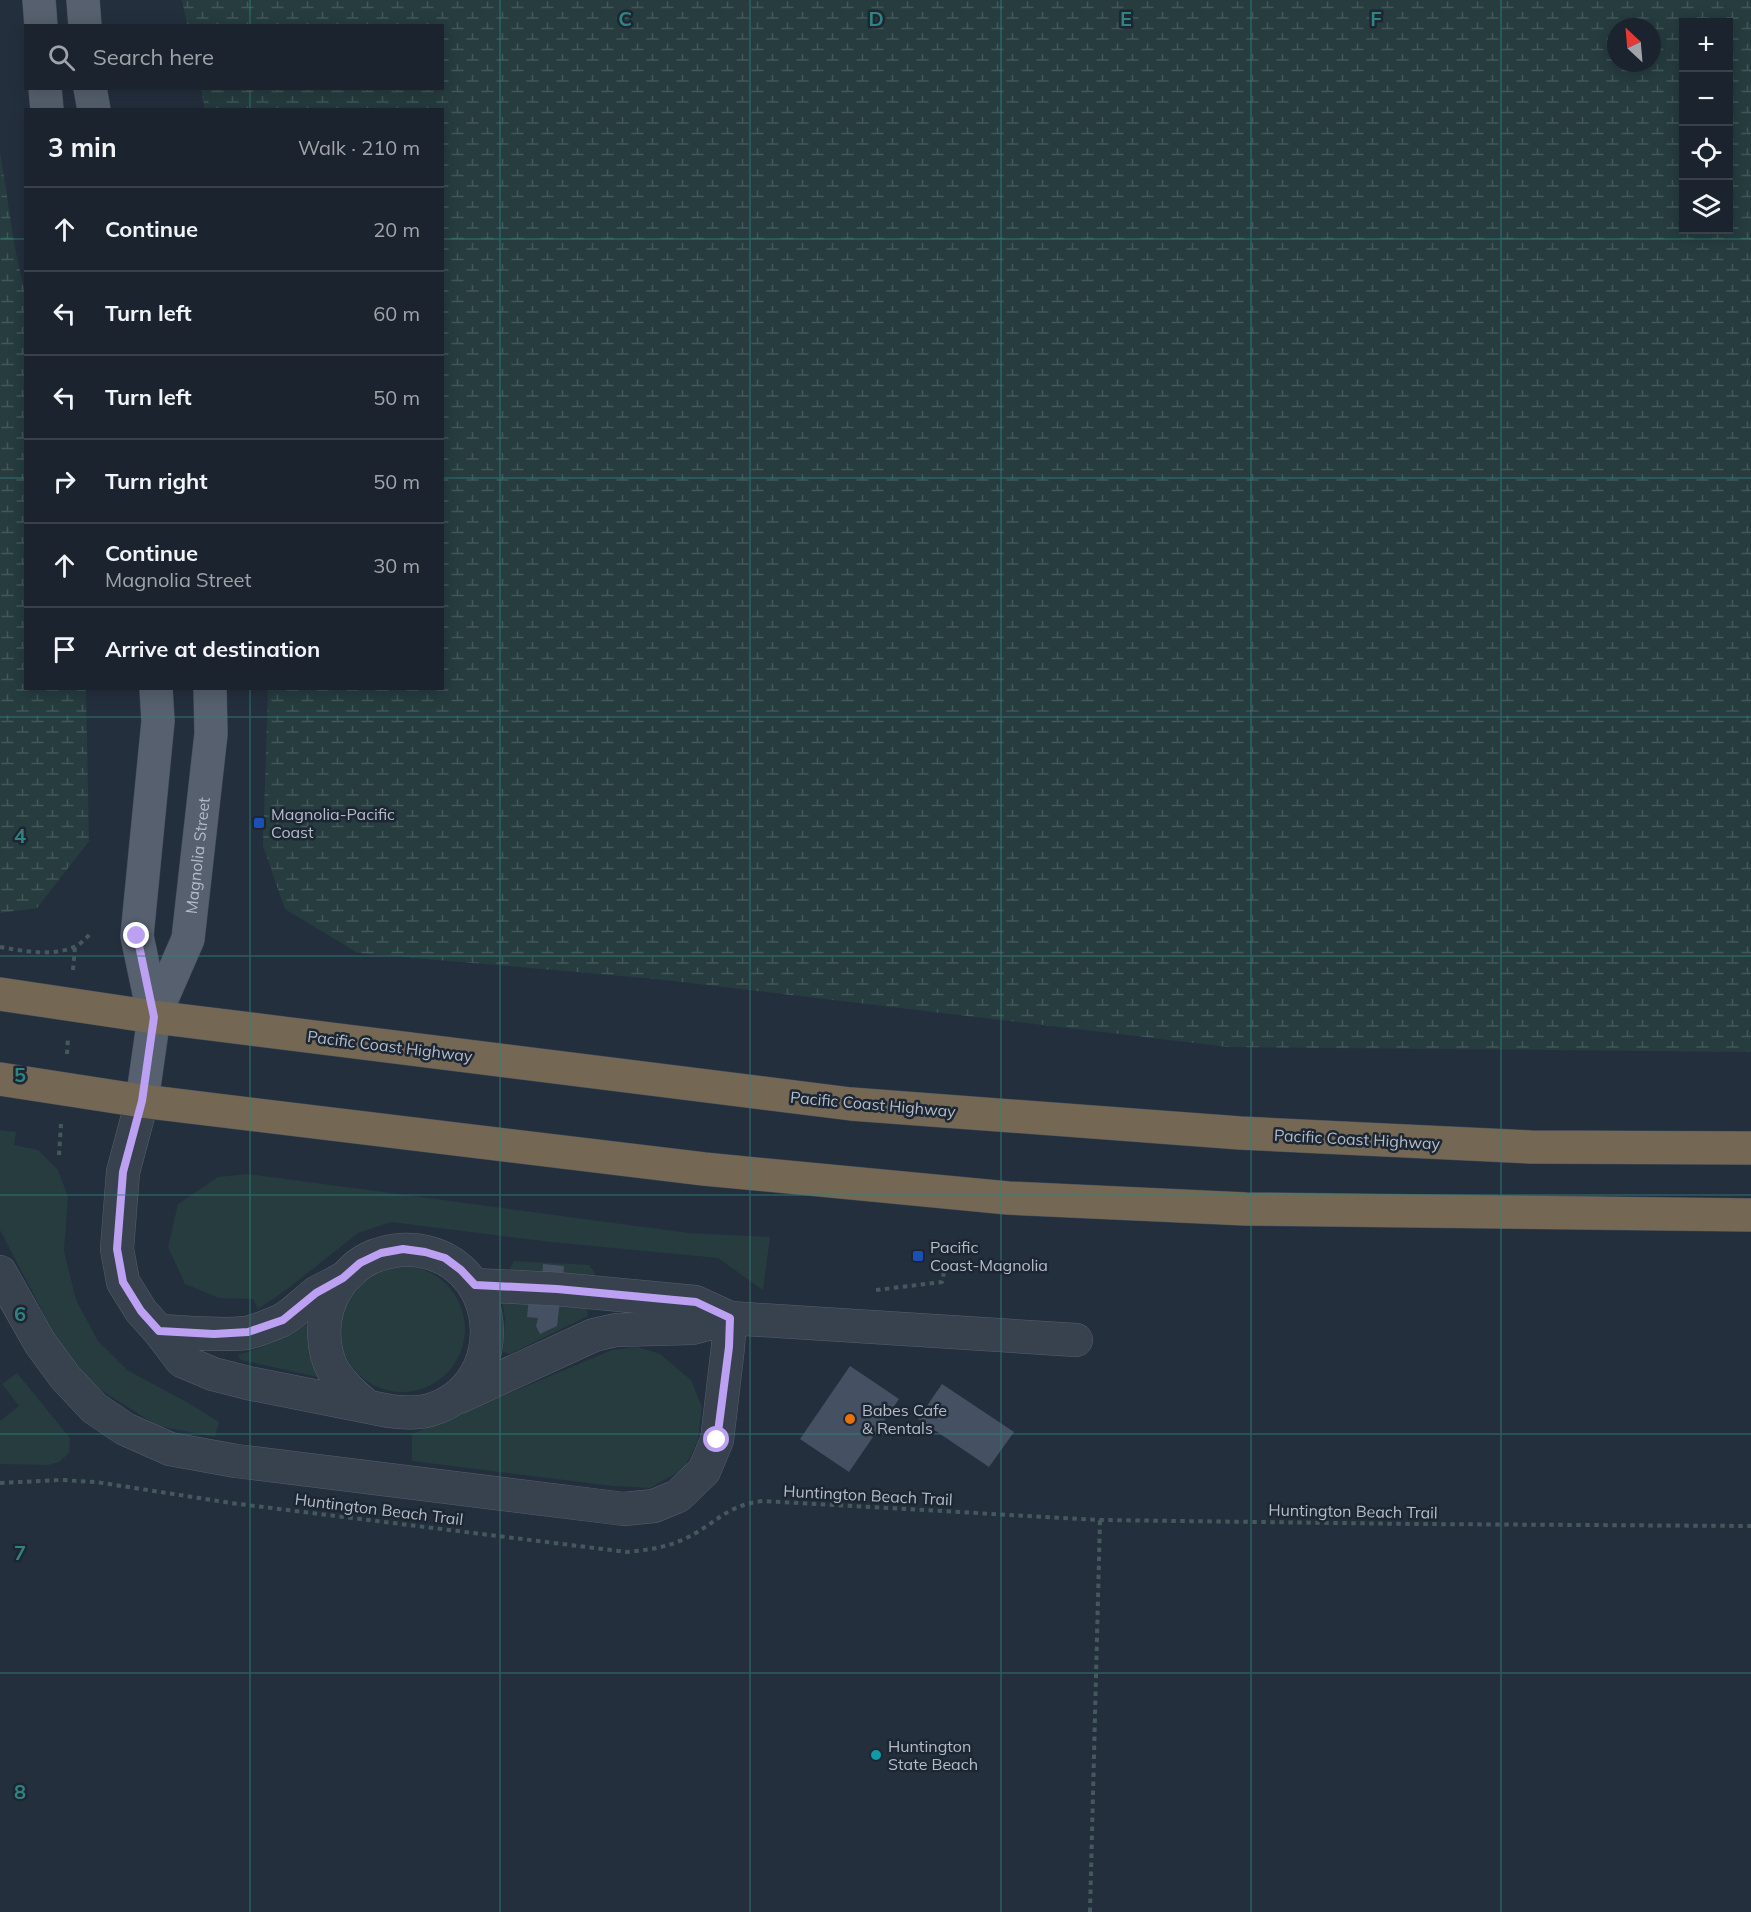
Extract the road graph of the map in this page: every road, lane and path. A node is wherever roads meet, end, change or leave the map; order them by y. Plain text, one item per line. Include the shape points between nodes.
1 (39, 0) edge
2 (82, 0) edge
3 (41, 24) edge
4 (85, 24) edge
5 (45, 90) edge
6 (90, 90) edge
7 (47, 108) edge
8 (94, 108) edge
9 (156, 690) edge
10 (210, 690) edge
11 (90, 934) dead end
12 (0, 947) edge
13 (75, 947) junction
14 (0, 994) edge
15 (70, 1005) junction
16 (154, 1017) junction
17 (0, 1079) edge
18 (64, 1090) junction
19 (142, 1101) junction
20 (1751, 1148) edge
21 (59, 1155) dead end
22 (1751, 1215) edge
23 (946, 1263) dead end
24 (0, 1272) edge
25 (343, 1278) junction
26 (475, 1285) junction
27 (865, 1292) dead end
28 (730, 1318) junction
29 (159, 1331) junction
30 (1076, 1340) dead end
31 (449, 1401) junction
32 (367, 1406) junction
33 (0, 1482) edge
34 (1100, 1520) junction
35 (1751, 1526) edge
36 (1090, 1912) edge

1 - 3 main road
2 - 4 main road
5 - 7 main road
6 - 8 main road
9 - 16 main road, Magnolia Street via 158,721 137,936
10 - 16 main road, Magnolia Street via 211,734 188,939
11 - 13 path
12 - 13 path via 52,952
13 - 15 path
14 - 15 highway, Pacific Coast Highway
15 - 16 highway, Pacific Coast Highway
15 - 18 path
16 - 19 main road, Magnolia Street
16 - 20 highway, Pacific Coast Highway via 851,1104 1251,1134 1531,1147
17 - 18 highway
18 - 19 highway
18 - 21 path
19 - 22 highway via 704,1169 1008,1198 1246,1209
19 - 29 lane via 123,1172 117,1249 123,1282
23 - 27 path via 942,1282
24 - 28 lane via 40,1343 94,1408 125,1429 170,1449 236,1461 624,1509 654,1506 678,1496 704,1471 717,1440
25 - 26 lane via 360,1263 381,1253 403,1249 445,1258
25 - 29 lane via 316,1293 283,1320 248,1332
25 - 32 lane via 330,1299 324,1323 325,1348 334,1371
26 - 28 lane via 696,1302
26 - 31 lane via 485,1309 488,1335 483,1361 469,1384
28 - 30 lane
28 - 31 lane via 692,1328 616,1330 594,1335
29 - 32 lane via 182,1361 213,1374
31 - 32 lane via 430,1410 410,1413
33 - 34 path, Huntington Beach Trail via 96,1482 231,1503 627,1552 684,1540 729,1510 763,1501
34 - 35 path, Huntington Beach Trail
34 - 36 path

